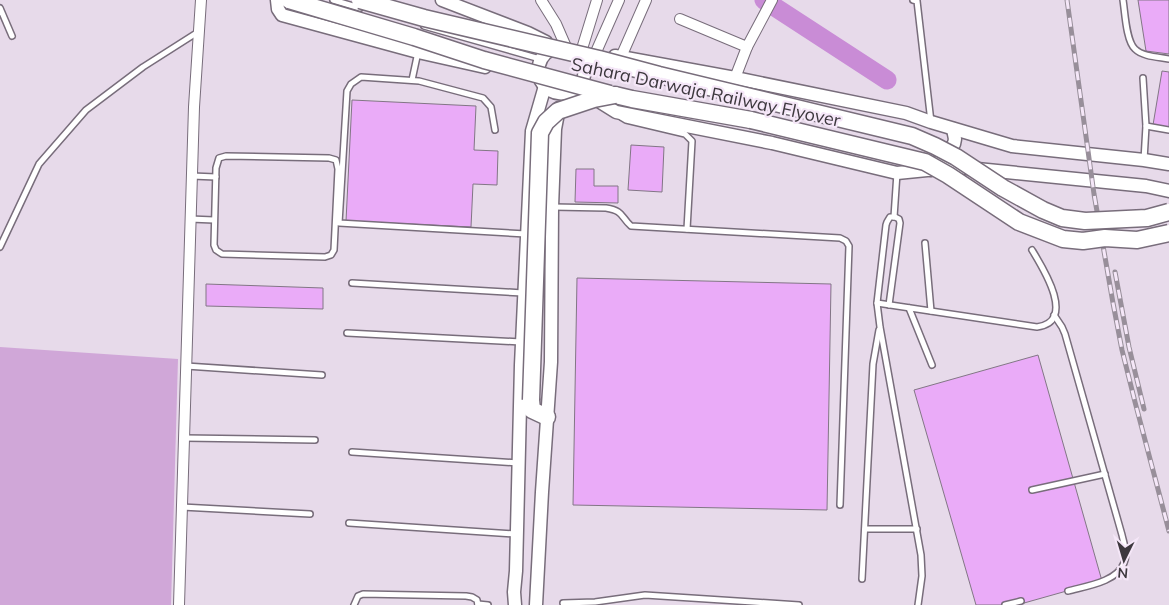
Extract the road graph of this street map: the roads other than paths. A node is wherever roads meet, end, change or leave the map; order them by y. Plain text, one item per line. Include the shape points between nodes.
1 (201, 0) edge
2 (277, 0) edge
3 (288, 0) edge
4 (333, 0) edge
5 (442, 0) edge
6 (541, 0) edge
7 (597, 0) edge
8 (620, 0) edge
9 (646, 0) edge
10 (772, 0) edge
11 (916, 0) edge
12 (1124, 0) edge
13 (366, 5) edge
14 (0, 8) edge
15 (680, 19) dead end
16 (418, 24) dead end
17 (199, 32) junction
18 (12, 36) dead end
19 (747, 47) junction
20 (569, 50) junction
21 (418, 52) junction
22 (596, 52) junction
23 (620, 57) junction
24 (1169, 59) edge
25 (541, 60) junction
26 (735, 78) junction
27 (1143, 78) dead end
28 (412, 80) junction
29 (543, 83) junction
30 (577, 88) junction
31 (563, 93) junction
32 (615, 95) junction
33 (558, 111) junction
34 (616, 112) junction
35 (931, 122) junction
36 (1146, 126) junction
37 (953, 128) junction
38 (495, 130) dead end
39 (1169, 130) edge
40 (1144, 160) junction
41 (1169, 164) edge
42 (931, 170) junction
43 (897, 173) junction
44 (192, 176) junction
45 (216, 177) junction
46 (1169, 191) edge
47 (552, 206) junction
48 (1169, 212) edge
49 (894, 217) junction
50 (190, 219) junction
51 (214, 220) junction
52 (1169, 222) edge
53 (687, 229) junction
54 (1169, 233) edge
55 (527, 234) junction
56 (1105, 238) junction
57 (925, 243) dead end
58 (0, 247) edge
59 (1032, 250) dead end
60 (352, 283) dead end
61 (524, 293) junction
62 (877, 303) junction
63 (889, 305) junction
64 (909, 308) junction
65 (931, 311) junction
66 (1054, 315) junction
67 (880, 327) junction
68 (347, 333) dead end
69 (522, 342) junction
70 (932, 365) dead end
71 (186, 366) junction
72 (322, 375) dead end
73 (547, 417) junction
74 (184, 438) junction
75 (316, 440) dead end
76 (352, 452) dead end
77 (518, 463) junction
78 (1105, 474) junction
79 (1032, 490) dead end
80 (840, 505) dead end
81 (182, 507) junction
82 (310, 514) dead end
83 (349, 523) dead end
84 (865, 529) junction
85 (917, 530) junction
86 (517, 534) junction
87 (862, 578) dead end
88 (1068, 591) dead end
89 (1021, 601) dead end
90 (595, 602) junction
91 (713, 602) edge
92 (563, 603) dead end
93 (179, 605) edge
94 (354, 605) edge
95 (478, 605) edge
96 (488, 605) edge
97 (515, 605) edge
98 (533, 605) edge
99 (601, 605) edge
100 (799, 605) edge
101 (918, 605) edge
102 (1004, 605) edge

1 - 17 street
2 - 21 street via 282,15
3 - 32 highway, Sahara Darwaja Railway Flyover, bridge via 484,60
4 - 13 lane
5 - 20 street
6 - 20 street
7 - 20 street
8 - 22 street
9 - 23 street
10 - 19 street
11 - 35 lane
12 - 24 lane via 1131,44 1136,51
13 - 48 highway, Sahara Darwaja Railway Flyover, bridge via 912,136 1062,218 1084,221 1147,218
14 - 18 lane
15 - 19 street
16 - 25 lane
17 - 44 street
17 - 58 lane via 142,67 86,110 39,164
19 - 26 street
20 - 22 street
20 - 25 street via 548,51
20 - 30 street via 582,58 585,66 585,74
21 - 28 lane
21 - 29 street
22 - 23 street
23 - 26 street
25 - 29 street via 539,74
26 - 35 street via 906,113
27 - 36 lane
28 - 38 lane via 483,98 492,107
28 - 55 lane via 361,77 347,91 340,223
29 - 31 street via 556,93
29 - 55 street via 532,130
30 - 31 street
30 - 34 street
31 - 33 street
32 - 33 highway, bridge
32 - 56 highway, Sahara Darwaja Railway Flyover, bridge via 751,120 925,162 1019,222 1063,239
33 - 47 street
33 - 73 highway, bridge via 540,133 531,400 532,410
34 - 43 street via 772,143
34 - 53 lane via 626,120 685,134 692,141
35 - 37 street
36 - 39 lane
36 - 40 lane
37 - 40 street via 1012,146
37 - 42 street via 954,144
40 - 41 street
42 - 43 street
42 - 46 street via 957,167
43 - 49 lane
44 - 45 lane
44 - 50 street
45 - 51 lane
45 - 51 lane via 219,158 226,156 336,160 334,250 325,257 222,254 214,245
47 - 53 lane via 606,208 619,212 631,226
47 - 73 street via 551,362
49 - 62 lane via 890,217 886,225
49 - 63 lane via 900,223
50 - 51 lane
50 - 71 street
52 - 56 highway, Sahara Darwaja Railway Flyover via 1113,232
53 - 80 lane via 840,238 849,246
54 - 56 highway, Sahara Darwaja Railway Flyover, bridge via 1138,240
55 - 61 street
57 - 65 lane
59 - 66 lane via 1048,276 1056,306
60 - 61 lane
61 - 69 street
62 - 63 lane
62 - 67 lane
63 - 64 lane
64 - 65 lane
64 - 70 lane
65 - 66 lane via 1037,327 1046,326
66 - 78 lane via 1065,334
67 - 84 lane via 873,364
67 - 85 lane
68 - 69 lane
69 - 77 street
71 - 72 lane
71 - 74 street
73 - 98 street
74 - 75 lane
74 - 81 street
76 - 77 lane
77 - 86 street
78 - 79 lane
78 - 88 lane via 1126,553 1124,563 1110,579
81 - 82 lane
81 - 93 street
83 - 86 lane
84 - 85 lane
84 - 87 lane
85 - 101 lane via 922,576
86 - 97 street
89 - 102 lane
90 - 91 lane via 645,595
90 - 92 lane
90 - 99 lane
91 - 100 lane
94 - 95 lane via 358,596 363,594 466,596 476,600
95 - 96 lane

